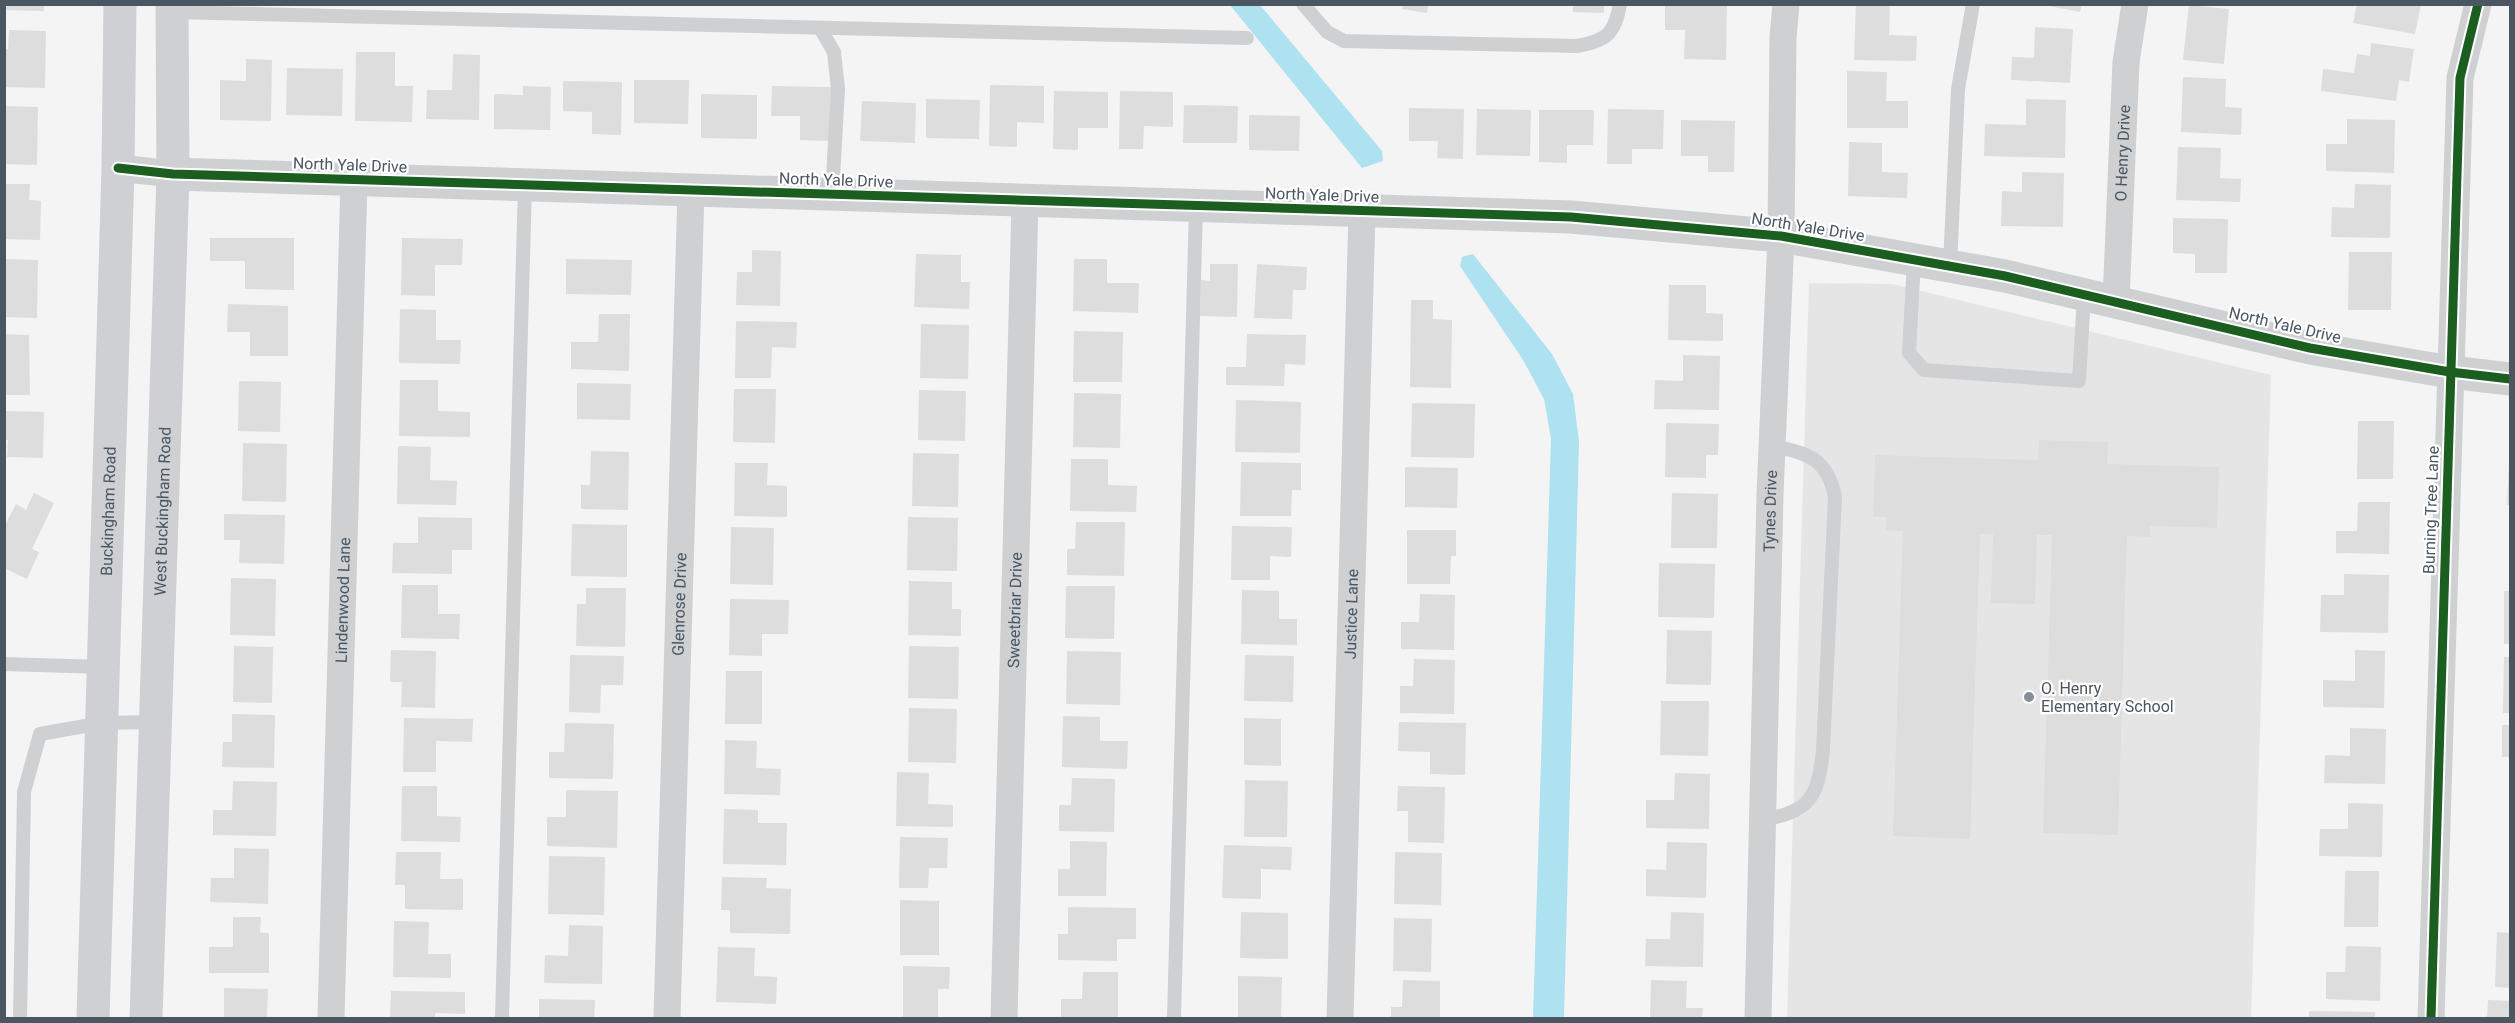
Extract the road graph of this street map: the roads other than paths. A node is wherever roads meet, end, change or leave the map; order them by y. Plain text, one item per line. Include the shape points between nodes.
1 (120, 4) edge
2 (1303, 4) edge
3 (1620, 4) edge
4 (1786, 4) edge
5 (1973, 4) edge
6 (2135, 4) edge
7 (2478, 4) edge
8 (172, 8) edge
9 (820, 28) junction
10 (1247, 38) dead end
11 (118, 168) junction
12 (173, 174) junction
13 (354, 180) junction
14 (525, 185) junction
15 (691, 191) junction
16 (832, 195) junction
17 (1025, 201) junction
18 (1196, 206) junction
19 (1362, 212) junction
20 (1781, 236) junction
21 (1914, 260) junction
22 (1950, 266) junction
23 (2084, 294) junction
24 (2116, 301) junction
25 (2450, 372) junction
26 (2511, 379) edge
27 (1772, 447) junction
28 (4, 664) edge
29 (103, 667) junction
30 (154, 722) junction
31 (102, 723) junction
32 (1763, 820) junction
33 (20, 1018) edge
34 (93, 1018) edge
35 (146, 1018) edge
36 (331, 1018) edge
37 (502, 1018) edge
38 (667, 1018) edge
39 (1004, 1018) edge
40 (1174, 1018) edge
41 (1340, 1018) edge
42 (1758, 1018) edge
43 (2431, 1018) edge

1 - 11 main road, Buckingham Road
2 - 3 lane via 1327,32 1344,41 1577,46 1599,43 1610,33
4 - 20 street, Tynes Drive
5 - 22 lane via 1958,90
6 - 24 street, O Henry Drive via 2126,62
7 - 25 street, Burning Tree Lane via 2460,78
8 - 9 lane
8 - 12 main road, West Buckingham Road
9 - 10 lane
9 - 16 lane via 834,52 838,89
11 - 12 street, North Yale Drive
11 - 29 main road, Buckingham Road
12 - 13 street, North Yale Drive
12 - 30 main road, West Buckingham Road
13 - 14 street, North Yale Drive
13 - 36 street, Lindenwood Lane
14 - 15 street, North Yale Drive
14 - 37 lane
15 - 16 street, North Yale Drive
15 - 38 street, Glenrose Drive
16 - 17 street, North Yale Drive
17 - 18 street, North Yale Drive
17 - 39 street, Sweetbriar Drive
18 - 19 street, North Yale Drive
18 - 40 lane
19 - 20 street, North Yale Drive via 1571,218
19 - 41 street, Justice Lane
20 - 21 street, North Yale Drive
20 - 27 street, Tynes Drive
21 - 22 street, North Yale Drive
21 - 23 lane via 1909,353 1924,370 2079,381
22 - 23 street, North Yale Drive
23 - 24 street, North Yale Drive
24 - 25 street, North Yale Drive via 2310,348
25 - 26 street, North Yale Drive
25 - 43 street, Burning Tree Lane
27 - 32 street, Tynes Drive
27 - 32 lane via 1797,450 1821,463 1832,480 1835,497 1820,778 1812,797 1798,810
28 - 29 lane
29 - 31 main road, Buckingham Road
30 - 31 lane
30 - 35 main road, West Buckingham Road
31 - 33 lane via 40,734 24,792
31 - 34 main road, Buckingham Road
32 - 42 street, Tynes Drive

